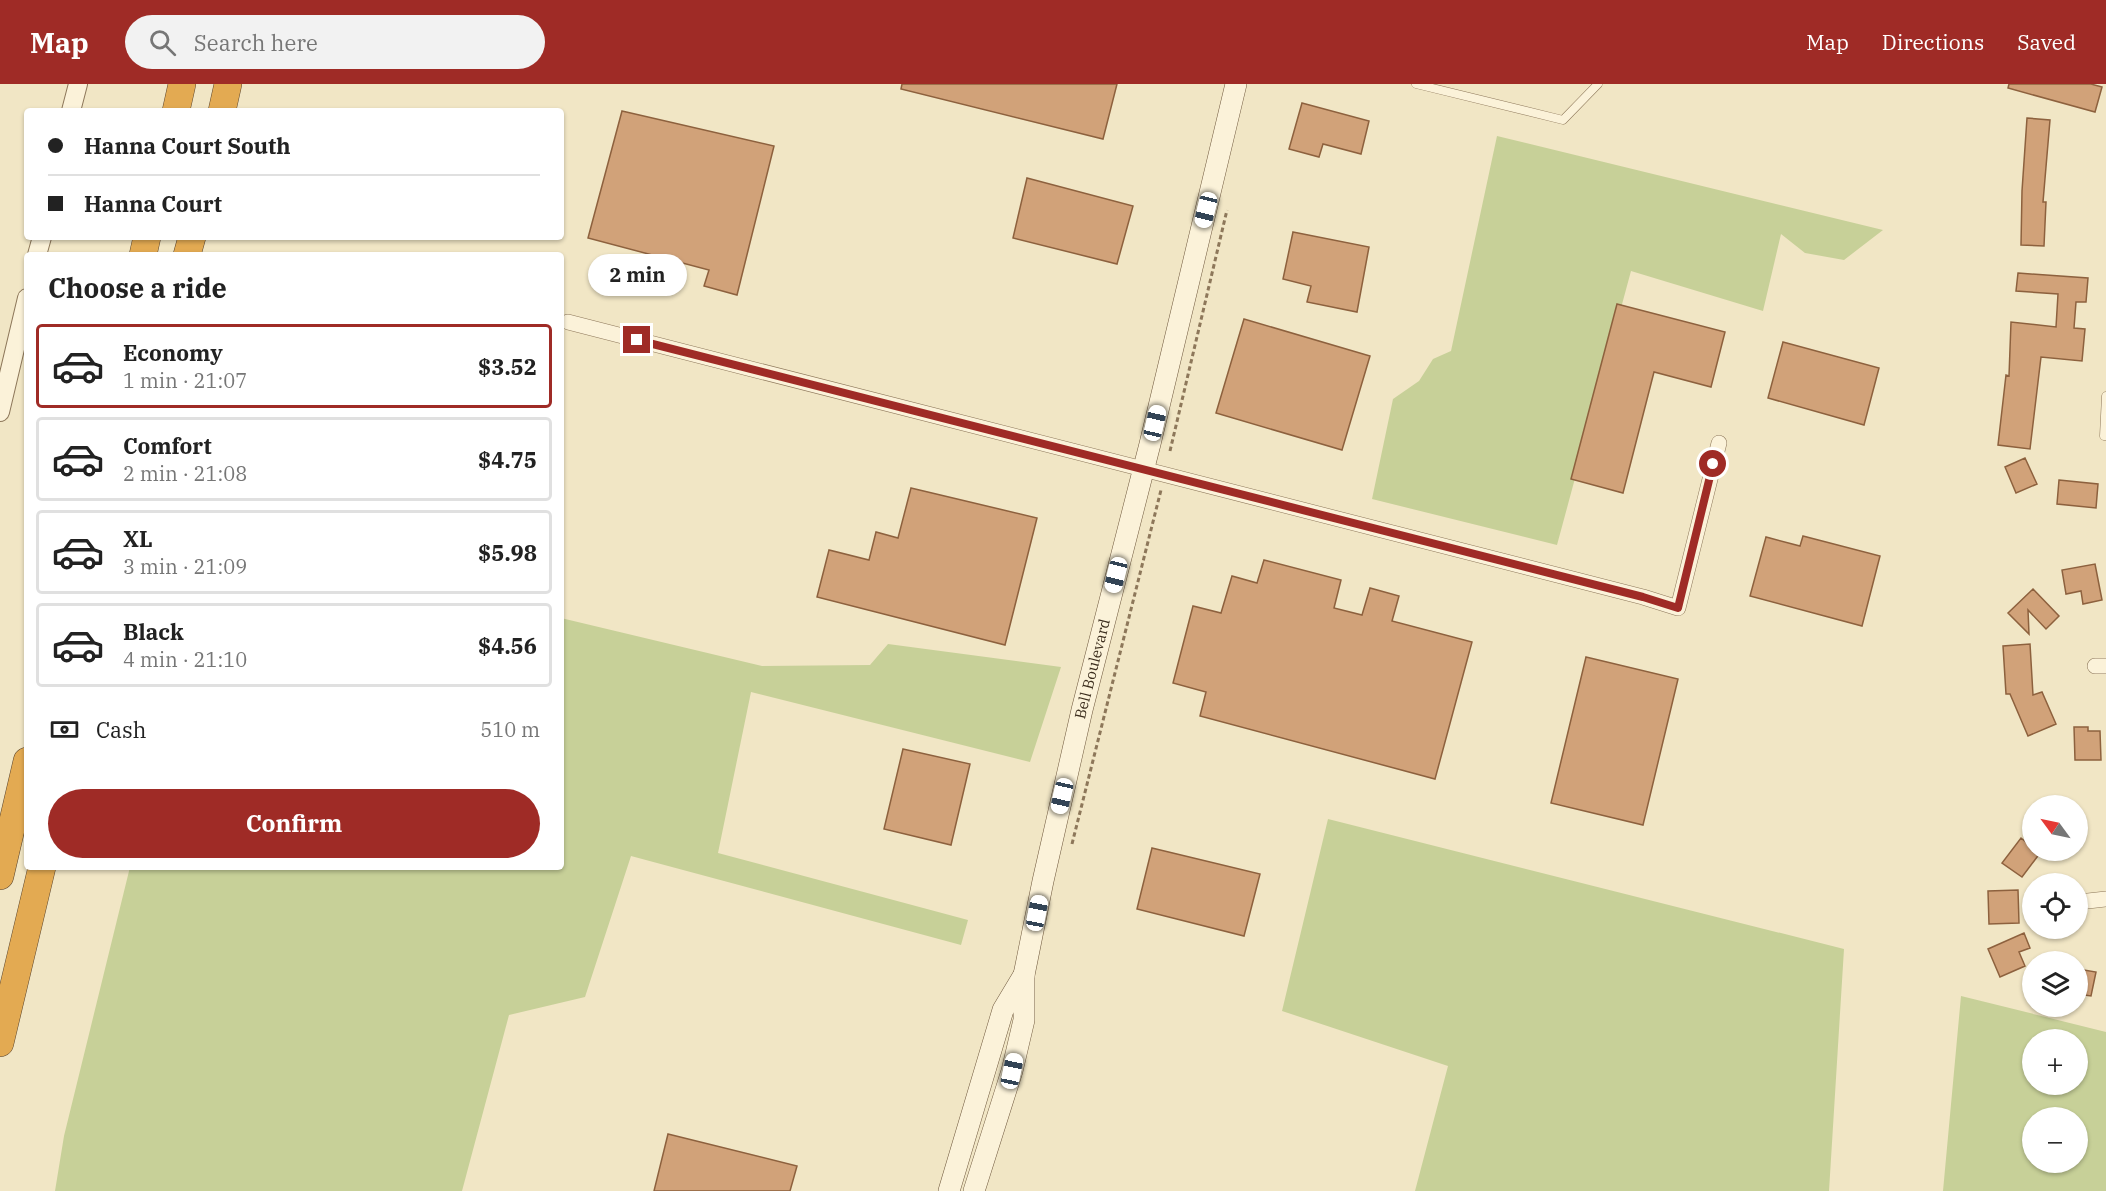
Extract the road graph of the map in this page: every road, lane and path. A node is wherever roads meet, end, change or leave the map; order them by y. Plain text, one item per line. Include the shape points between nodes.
1 (78, 84) edge
2 (182, 84) edge
3 (228, 84) edge
4 (1236, 84) edge
5 (1416, 84) edge
6 (1598, 84) edge
7 (72, 108) edge
8 (177, 108) edge
9 (223, 108) edge
10 (1227, 210) dead end
11 (24, 311) edge
12 (568, 322) dead end
13 (2106, 396) edge
14 (0, 412) edge
15 (2106, 436) edge
16 (1719, 443) dead end
17 (1170, 451) dead end
18 (1143, 468) junction
19 (1161, 488) dead end
20 (24, 774) edge
21 (1071, 847) dead end
22 (41, 870) edge
23 (0, 876) edge
24 (2106, 899) edge
25 (2088, 901) edge
26 (1024, 975) junction
27 (0, 1043) edge
28 (948, 1191) edge
29 (974, 1191) edge

1 - 7 street
2 - 8 highway
3 - 9 highway
4 - 18 main road, Bell Boulevard
5 - 6 lane via 1563,120
10 - 17 path
11 - 14 street
12 - 18 street
13 - 15 lane
16 - 18 street via 1678,608
18 - 26 main road, Bell Boulevard via 1082,710
19 - 21 path
20 - 23 highway
22 - 27 highway
24 - 25 street
26 - 28 main road, Bell Boulevard via 1003,1010
26 - 29 main road, Bell Boulevard via 1024,1020

